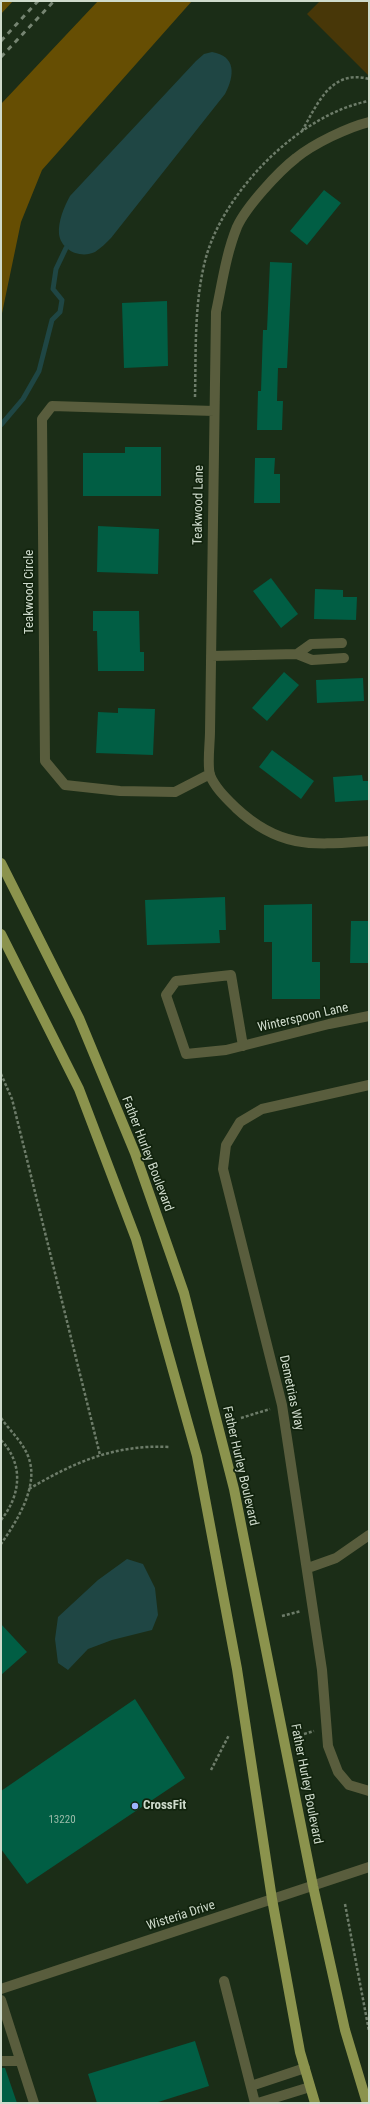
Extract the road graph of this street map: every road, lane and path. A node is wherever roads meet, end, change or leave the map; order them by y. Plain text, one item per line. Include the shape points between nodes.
1 (369, 79) edge
2 (369, 122) edge
3 (302, 131) dead end
4 (214, 411) junction
5 (342, 643) dead end
6 (297, 654) junction
7 (211, 656) junction
8 (344, 658) dead end
9 (210, 774) junction
10 (369, 842) edge
11 (1, 863) edge
12 (1, 934) edge
13 (369, 1016) edge
14 (243, 1046) junction
15 (1, 1074) edge
16 (369, 1085) edge
17 (282, 1405) junction
18 (1, 1418) edge
19 (241, 1418) dead end
20 (1, 1440) edge
21 (170, 1447) dead end
22 (100, 1455) junction
23 (29, 1489) junction
24 (1, 1520) edge
25 (369, 1535) edge
26 (1, 1544) edge
27 (308, 1568) junction
28 (314, 1608) junction
29 (282, 1616) dead end
30 (229, 1735) dead end
31 (211, 1770) dead end
32 (369, 1791) edge
33 (369, 1867) edge
34 (313, 1886) junction
35 (272, 1899) junction
36 (345, 1904) dead end
37 (224, 1980) dead end
38 (1, 1989) edge
39 (1, 2000) edge
40 (369, 2031) edge
41 (1, 2061) edge
42 (20, 2061) junction
43 (305, 2068) junction
44 (251, 2086) junction
45 (310, 2086) junction
46 (34, 2103) edge
47 (257, 2103) edge
48 (315, 2103) edge
49 (367, 2103) edge

1 - 3 path via 351,77 332,84
2 - 4 street, Teakwood Lane via 349,127 296,158 255,200 238,225 228,254 216,312
4 - 7 street, Teakwood Lane
4 - 9 street, Teakwood Circle via 52,406 42,419 45,761 65,785 120,791 175,792
5 - 6 street via 311,644
6 - 7 street
6 - 8 street via 312,660
7 - 9 street, Teakwood Lane
9 - 10 street via 222,794 257,826 273,835 295,842 322,845
11 - 34 main road, Father Hurley Boulevard via 79,1018 135,1153 184,1293 234,1490
12 - 35 main road via 82,1096 136,1239 195,1449 237,1669
13 - 14 street, Winterspoon Lane
14 - 14 street, Winterspoon Lane via 186,1054 166,995 176,981 231,975
15 - 22 path via 12,1099
16 - 17 street, Demetrias Way via 262,1109 240,1122 226,1145 223,1169
17 - 19 path
17 - 27 street, Demetrias Way
18 - 23 path via 20,1441 28,1457 31,1472
20 - 24 path via 17,1465 15,1492 11,1505
21 - 22 path via 151,1446
22 - 23 path
23 - 26 path via 11,1530
25 - 27 street via 336,1558
27 - 28 street, Demetrias Way
28 - 29 path
28 - 32 street, Demetrias Way via 328,1746 338,1772 349,1785
30 - 31 path
33 - 34 street, Wisteria Drive
34 - 35 street, Wisteria Drive
34 - 49 main road, Father Hurley Boulevard via 345,2030
35 - 38 street, Wisteria Drive
35 - 43 main road
36 - 40 path
37 - 44 street
39 - 42 street
41 - 42 street
42 - 46 street
43 - 44 street
43 - 45 main road
44 - 47 street
45 - 47 street
45 - 48 main road

